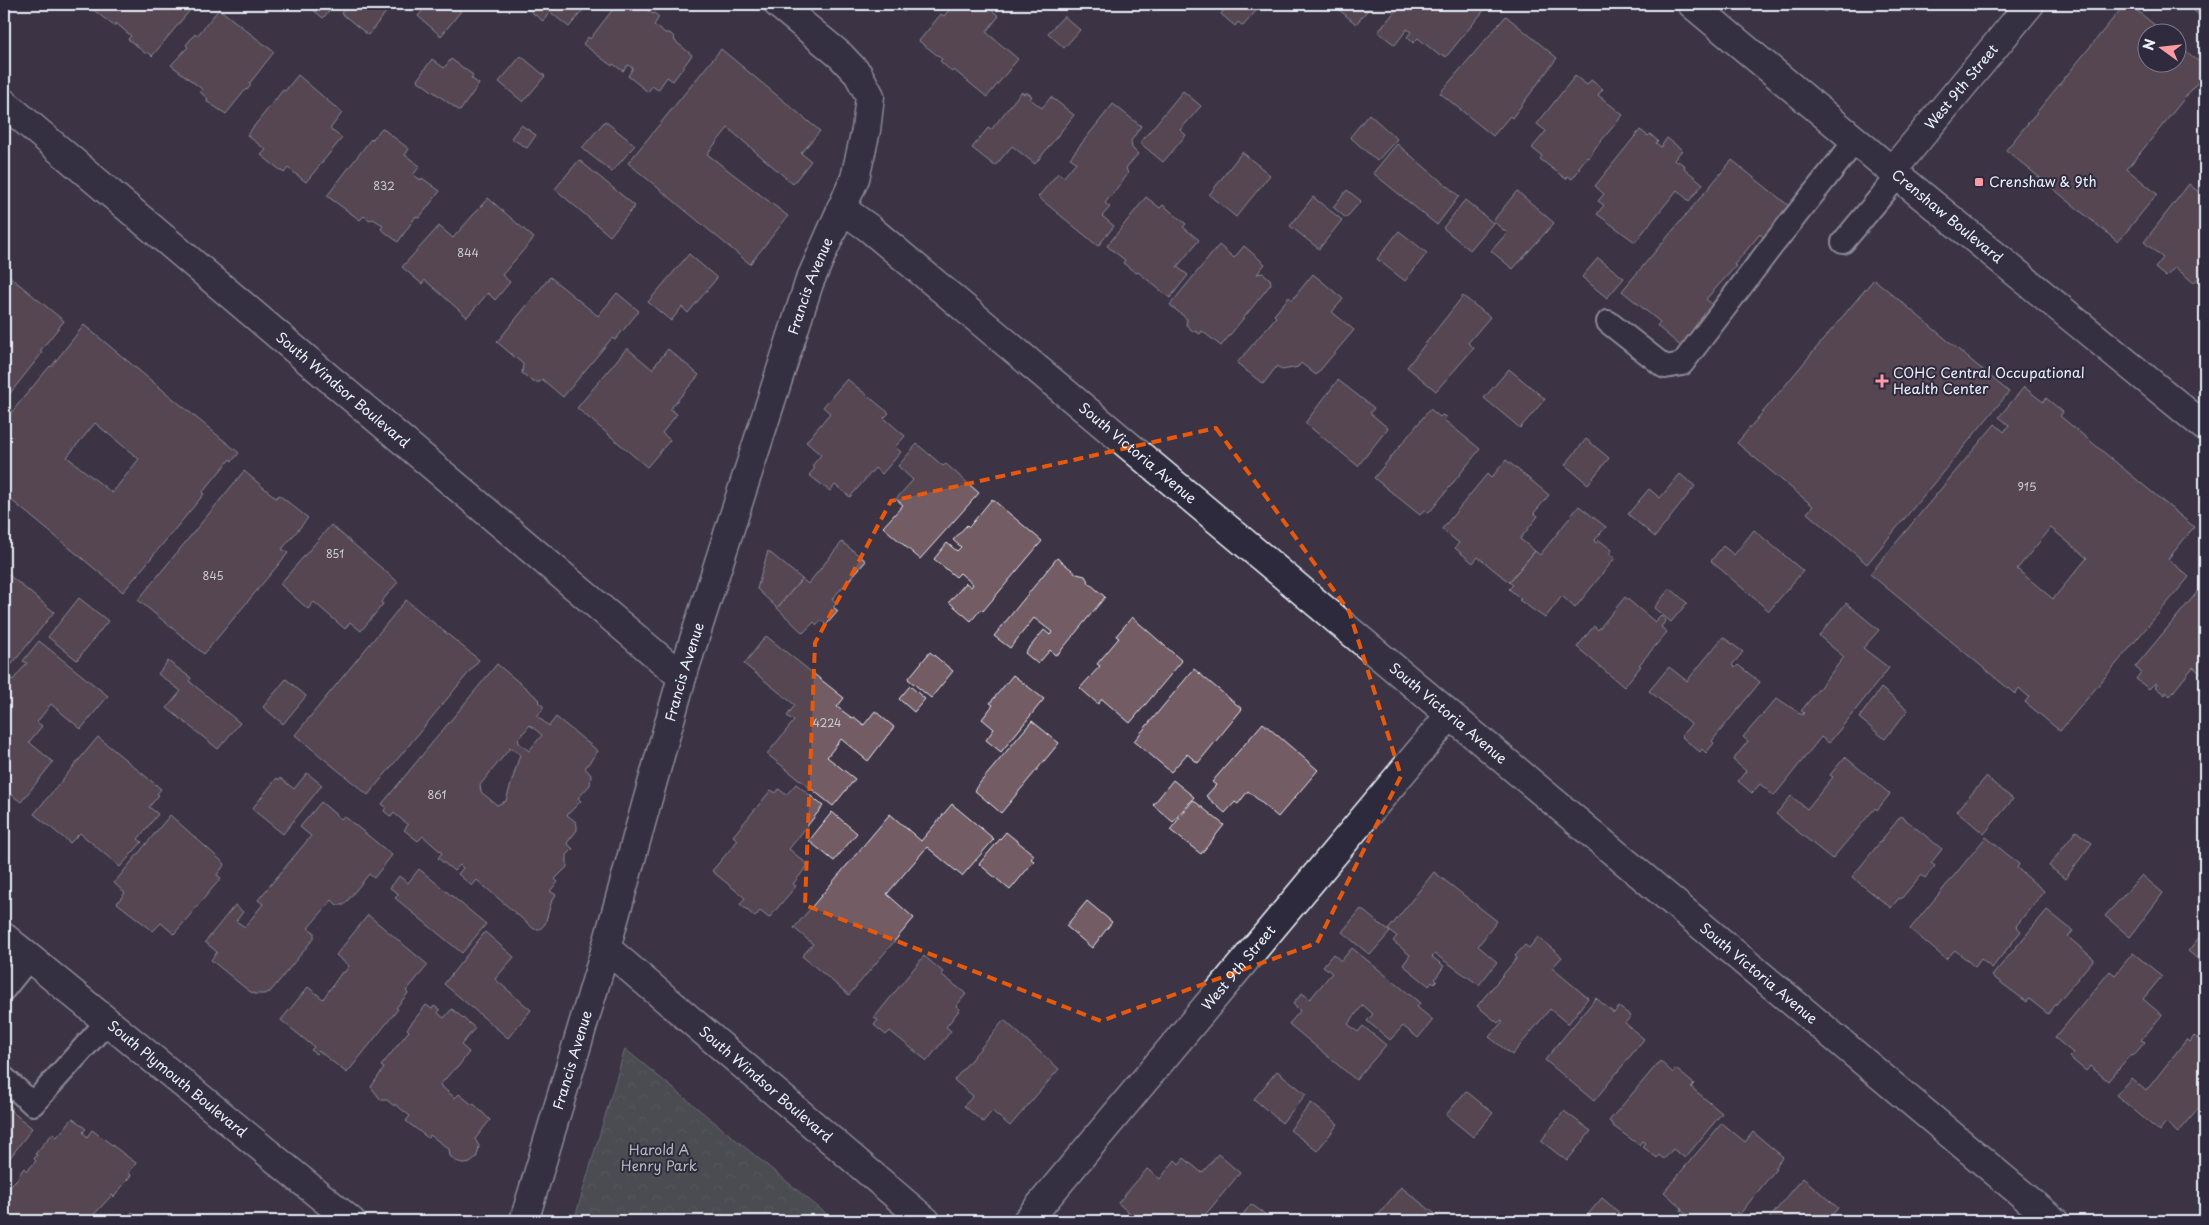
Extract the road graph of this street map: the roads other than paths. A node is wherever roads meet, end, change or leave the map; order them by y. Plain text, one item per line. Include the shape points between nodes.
1 (778, 4) edge
2 (1692, 4) edge
3 (2030, 4) edge
4 (4, 103) edge
5 (1856, 140) junction
6 (1895, 173) junction
7 (841, 208) junction
8 (1843, 242) dead end
9 (1608, 322) dead end
10 (2205, 427) edge
11 (682, 677) junction
12 (1450, 715) junction
13 (4, 937) edge
14 (606, 948) junction
15 (29, 958) junction
16 (4, 989) edge
17 (107, 1022) junction
18 (4, 1078) edge
19 (351, 1221) edge
20 (524, 1221) edge
21 (926, 1221) edge
22 (1027, 1221) edge
23 (2054, 1221) edge

1 - 7 street, Francis Avenue via 841,56 858,74 870,96 855,178
2 - 5 street, Crenshaw Boulevard
3 - 6 street, West 9th Street
4 - 11 street, South Windsor Boulevard
5 - 6 street, Crenshaw Boulevard
5 - 9 lane via 1682,364 1665,367
6 - 8 lane
6 - 10 street, Crenshaw Boulevard
7 - 11 street, Francis Avenue via 809,283
7 - 12 street, South Victoria Avenue
11 - 14 street, Francis Avenue
12 - 22 street, West 9th Street
12 - 23 street, South Victoria Avenue
13 - 15 street, South Plymouth Boulevard
14 - 20 street, Francis Avenue
14 - 21 street, South Windsor Boulevard
15 - 16 lane
15 - 17 street, South Plymouth Boulevard
17 - 18 lane via 33,1104
17 - 19 street, South Plymouth Boulevard

